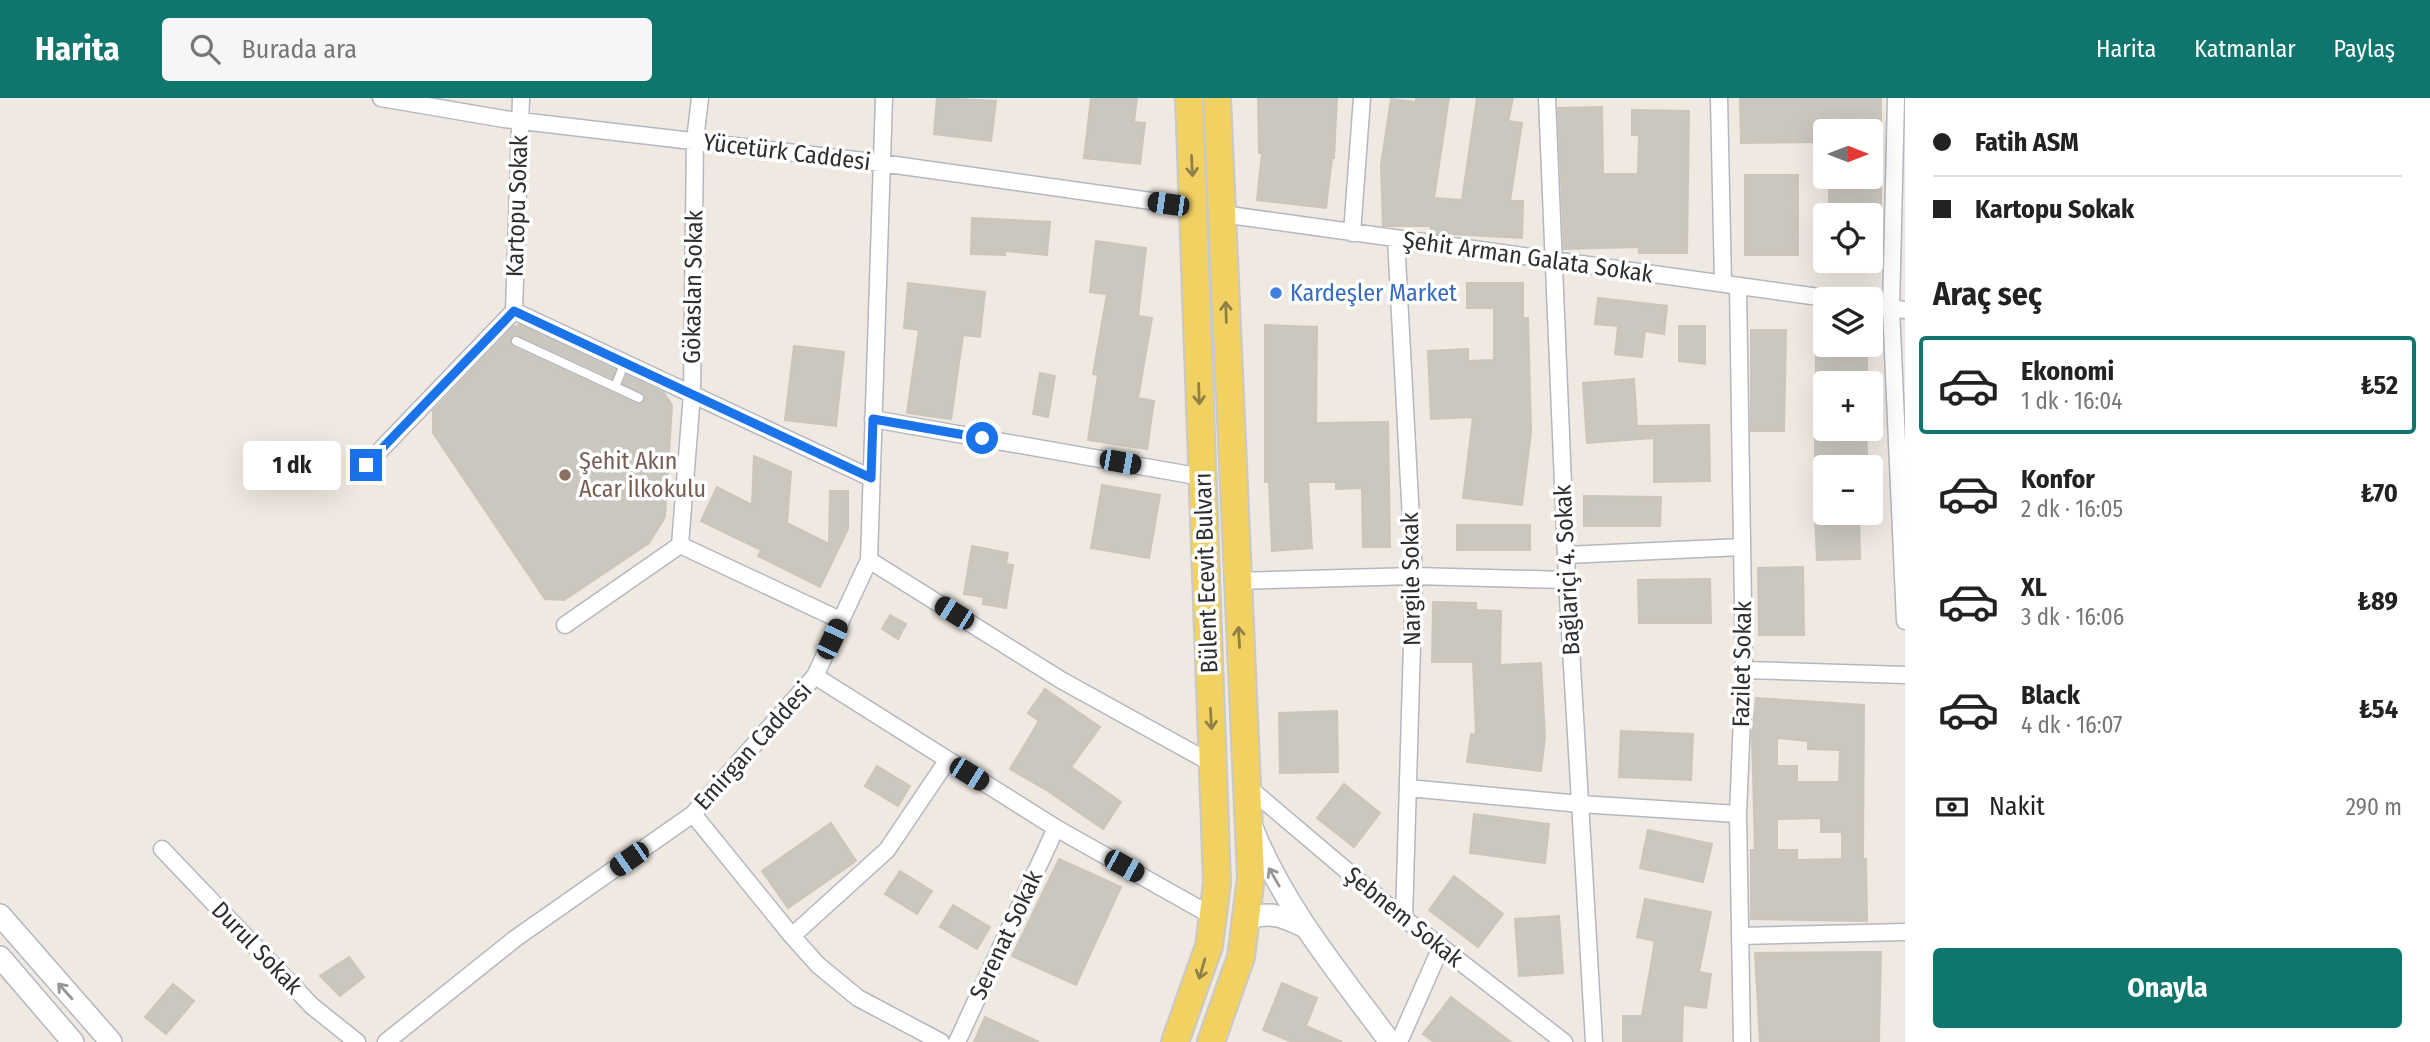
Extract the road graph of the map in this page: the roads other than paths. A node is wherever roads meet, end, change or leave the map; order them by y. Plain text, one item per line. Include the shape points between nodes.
1 (381, 98) edge
2 (521, 98) edge
3 (700, 98) edge
4 (884, 98) edge
5 (1189, 98) edge
6 (1217, 98) edge
7 (1362, 98) edge
8 (1547, 98) edge
9 (1719, 98) edge
10 (1896, 98) edge
11 (436, 103) edge
12 (520, 120) junction
13 (695, 140) junction
14 (881, 163) junction
15 (1194, 207) junction
16 (1222, 214) junction
17 (1352, 233) junction
18 (1396, 239) junction
19 (1553, 259) junction
20 (1731, 285) junction
21 (1813, 296) edge
22 (1898, 309) edge
23 (514, 311) junction
24 (516, 341) dead end
25 (625, 362) junction
26 (615, 387) junction
27 (692, 394) junction
28 (639, 398) dead end
29 (873, 419) junction
30 (366, 465) dead end
31 (1202, 477) junction
32 (871, 478) junction
33 (680, 545) junction
34 (1742, 547) junction
35 (1566, 555) junction
36 (869, 560) junction
37 (1414, 576) junction
38 (1567, 580) junction
39 (1236, 581) junction
40 (840, 620) junction
41 (1905, 621) edge
42 (565, 625) dead end
43 (1744, 670) junction
44 (1905, 675) edge
45 (815, 676) junction
46 (947, 761) junction
47 (1213, 764) junction
48 (1248, 787) junction
49 (1408, 788) junction
50 (1580, 804) junction
51 (693, 814) junction
52 (1738, 814) junction
53 (1250, 823) junction
54 (1056, 828) junction
55 (162, 849) dead end
56 (0, 915) edge
57 (1213, 917) junction
58 (1248, 919) junction
59 (1404, 919) junction
60 (1305, 927) junction
61 (1905, 932) edge
62 (792, 936) junction
63 (1740, 936) junction
64 (1441, 947) junction
65 (0, 957) edge
66 (72, 1042) edge
67 (111, 1042) edge
68 (357, 1042) edge
69 (386, 1042) edge
70 (941, 1042) edge
71 (957, 1042) edge
72 (1175, 1042) edge
73 (1211, 1042) edge
74 (1390, 1042) edge
75 (1399, 1042) edge
76 (1564, 1042) edge
77 (1594, 1042) edge
78 (1742, 1042) edge

1 - 11 street, Yücetürk Caddesi
2 - 12 street, Kartopu Sokak
3 - 13 street, Gökaslan Sokak
4 - 14 street, Emirgan Caddesi
5 -> 15 main road, Bülent Ecevit Bulvarı
6 - 16 main road, Bülent Ecevit Bulvarı
7 - 17 street
8 - 19 street, Bağlariçi 4. Sokak
9 - 20 street, Fazilet Sokak
10 - 22 street
11 - 12 street, Yücetürk Caddesi
12 - 13 street, Yücetürk Caddesi
12 - 23 street, Kartopu Sokak
13 - 14 street, Yücetürk Caddesi
13 - 27 street, Gökaslan Sokak
14 - 15 street, Yücetürk Caddesi
14 - 29 street, Emirgan Caddesi
15 -> 31 main road, Bülent Ecevit Bulvarı
16 - 17 street, Şehit Arman Galata Sokak
39 -> 16 main road, Bülent Ecevit Bulvarı
17 - 18 street, Şehit Arman Galata Sokak
18 - 19 street, Şehit Arman Galata Sokak
18 - 37 street, Nargile Sokak
19 - 20 street, Şehit Arman Galata Sokak
19 - 35 street, Bağlariçi 4. Sokak
20 - 21 street, Şehit Arman Galata Sokak
20 - 34 street, Fazilet Sokak
22 - 41 street
23 - 25 street
23 - 30 street, Kartopu Sokak
24 - 26 lane
25 - 26 lane
25 - 27 street
26 - 28 lane
27 - 32 street
27 - 33 street, Gökaslan Sokak
29 - 31 street
29 - 32 street, Emirgan Caddesi
31 -> 47 main road, Bülent Ecevit Bulvarı
32 - 36 street, Emirgan Caddesi
33 - 40 street
33 - 42 street
34 - 35 street
34 - 43 street, Fazilet Sokak
35 - 38 street, Bağlariçi 4. Sokak
36 - 40 street, Emirgan Caddesi
36 - 47 street via 1061,680
37 - 38 street
37 - 39 street
37 - 49 street, Nargile Sokak
38 - 50 street, Bağlariçi 4. Sokak
48 -> 39 main road, Bülent Ecevit Bulvarı
40 - 45 street, Emirgan Caddesi
43 - 44 street
43 - 52 street, Fazilet Sokak
45 - 46 street
45 - 51 street, Emirgan Caddesi
46 - 54 street
46 - 62 street via 887,850
47 - 57 main road, Bülent Ecevit Bulvarı via 1217,874
48 - 53 main road, Bülent Ecevit Bulvarı
48 - 59 street, Şebnem Sokak
49 - 50 street
49 - 59 street, Nargile Sokak
50 - 52 street
50 - 77 street, Bağlariçi 4. Sokak
51 - 62 street
51 - 69 street, Emirgan Caddesi via 516,938
52 - 63 street, Fazilet Sokak
53 - 58 main road, Bülent Ecevit Bulvarı
60 -> 53 street via 1269,870
54 - 57 street
54 - 71 street, Serenat Sokak
55 - 68 street, Durul Sokak via 312,1006
67 -> 56 street
57 -> 72 main road, Bülent Ecevit Bulvarı via 1200,978
58 - 60 street via 1279,914
58 - 73 main road, Bülent Ecevit Bulvarı via 1241,957
59 - 64 street, Şebnem Sokak
60 - 74 street
61 - 63 street
62 - 70 street via 858,998
63 - 78 street, Fazilet Sokak
64 - 75 street
64 - 76 street, Şebnem Sokak
65 - 66 street

